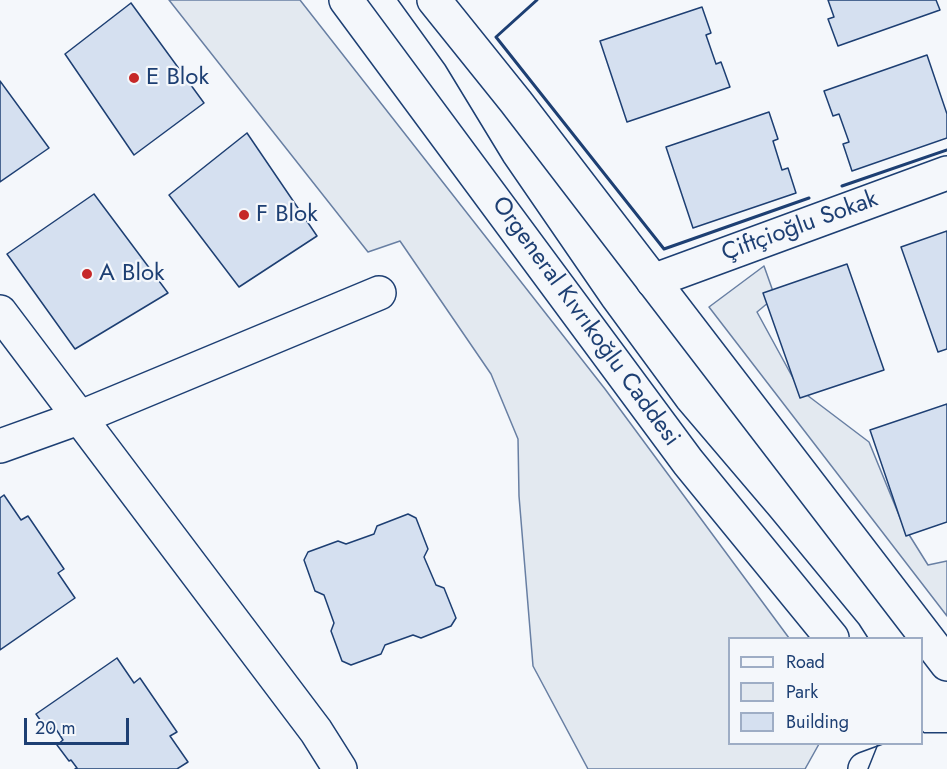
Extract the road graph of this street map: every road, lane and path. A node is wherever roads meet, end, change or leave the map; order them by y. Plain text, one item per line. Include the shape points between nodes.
1 (346, 0) edge
2 (447, 4) edge
3 (947, 173) edge
4 (654, 281) junction
5 (379, 293) dead end
6 (0, 312) edge
7 (81, 417) junction
8 (0, 446) edge
9 (830, 637) edge
10 (947, 664) edge
11 (927, 753) edge
12 (340, 769) edge
13 (865, 769) edge

1 - 9 main road, Orgeneral Kıvrıkoğlu Caddesi via 688,462
2 - 4 main road
3 - 4 main road, Çiftçioğlu Sokak
4 - 10 main road
5 - 7 main road
6 - 7 main road
7 - 8 main road
7 - 12 main road via 316,730
11 - 13 main road

